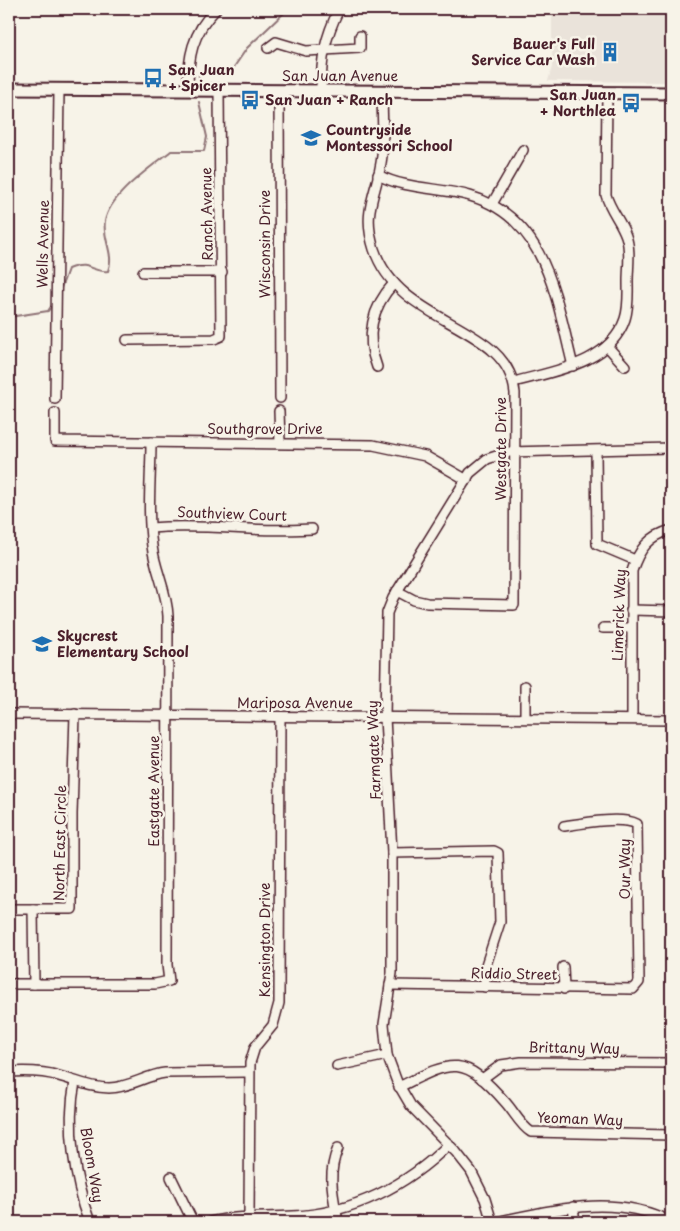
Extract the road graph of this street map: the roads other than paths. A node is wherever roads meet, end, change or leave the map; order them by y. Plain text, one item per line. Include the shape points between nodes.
1 (216, 9) edge
2 (339, 9) edge
3 (360, 36) dead end
4 (268, 48) dead end
5 (323, 51) junction
6 (9, 89) edge
7 (59, 90) junction
8 (188, 90) junction
9 (220, 91) junction
10 (279, 91) junction
11 (320, 91) junction
12 (382, 92) junction
13 (607, 93) junction
14 (671, 93) edge
15 (523, 150) dead end
16 (378, 175) junction
17 (492, 204) junction
18 (143, 272) dead end
19 (222, 272) junction
20 (394, 283) junction
21 (127, 340) dead end
22 (607, 346) junction
23 (573, 366) junction
24 (625, 366) dead end
25 (377, 367) dead end
26 (514, 382) junction
27 (280, 398) dead end
28 (55, 399) dead end
29 (280, 411) dead end
30 (55, 413) dead end
31 (151, 442) junction
32 (280, 443) junction
33 (671, 448) edge
34 (596, 451) junction
35 (514, 452) junction
36 (466, 480) junction
37 (150, 528) junction
38 (312, 528) dead end
39 (671, 530) edge
40 (635, 560) junction
41 (397, 592) junction
42 (631, 610) junction
43 (671, 611) edge
44 (604, 628) dead end
45 (631, 628) junction
46 (526, 686) dead end
47 (9, 714) edge
48 (75, 714) junction
49 (168, 715) junction
50 (280, 717) junction
51 (385, 717) junction
52 (525, 718) junction
53 (632, 719) junction
54 (671, 720) edge
55 (564, 826) dead end
56 (392, 853) junction
57 (9, 909) edge
58 (34, 909) junction
59 (563, 967) dead end
60 (9, 984) edge
61 (34, 984) junction
62 (390, 986) junction
63 (485, 987) junction
64 (636, 987) joint
65 (564, 989) junction
66 (387, 1054) junction
67 (671, 1063) edge
68 (337, 1066) dead end
69 (9, 1072) edge
70 (249, 1072) junction
71 (482, 1079) junction
72 (75, 1082) junction
73 (399, 1086) junction
74 (671, 1135) edge
75 (449, 1144) junction
76 (338, 1148) dead end
77 (171, 1178) dead end
78 (573, 1207) junction
79 (335, 1211) junction
80 (249, 1216) junction
81 (90, 1222) edge
82 (193, 1222) edge
83 (210, 1222) edge
84 (338, 1222) edge
85 (494, 1222) edge
86 (575, 1222) edge
87 (671, 1222) edge

1 - 8 street via 200,26 191,46
2 - 5 street via 328,30
3 - 5 street via 360,48
4 - 5 street via 276,42 300,50
5 - 11 street
6 - 7 main road, San Juan Avenue
7 - 8 main road, San Juan Avenue
7 - 28 street, Wells Avenue
8 - 9 main road, San Juan Avenue
9 - 10 main road, San Juan Avenue
9 - 19 street, Ranch Avenue
10 - 11 main road, San Juan Avenue
10 - 27 street, Wisconsin Drive
11 - 12 main road, San Juan Avenue
12 - 13 main road, San Juan Avenue
12 - 16 street, Westgate Drive via 382,154
13 - 14 main road, San Juan Avenue
13 - 22 street via 606,195 627,237 628,253 626,318
15 - 17 street
16 - 17 street via 404,185 446,190
16 - 20 street, Westgate Drive via 370,200 370,228 378,260
17 - 23 street via 522,228 542,256 551,277
18 - 19 street
19 - 21 street, Ranch Avenue via 221,336 214,339
20 - 25 street via 381,300 373,319 371,345
20 - 26 street, Westgate Drive via 416,303 493,349 505,362
22 - 23 street
22 - 24 street
23 - 26 street
26 - 35 street, Westgate Drive
29 - 32 street
30 - 31 street, Southgrove Drive via 55,440
31 - 32 street, Southgrove Drive
31 - 37 street, Eastgate Avenue
32 - 36 street, Southgrove Drive via 364,444 396,448 433,460
33 - 34 street, Farmgate Way
34 - 35 street, Farmgate Way
34 - 40 street via 598,544
35 - 36 street, Farmgate Way via 487,458
35 - 41 street, Westgate Drive via 514,604 427,603
36 - 41 street, Farmgate Way
37 - 38 street, Southview Court via 188,525 256,531
37 - 49 street, Eastgate Avenue via 153,553 167,602
39 - 40 street, Limerick Way via 650,540
40 - 42 street, Limerick Way
41 - 51 street, Farmgate Way via 386,619
42 - 43 street
42 - 45 street, Limerick Way
44 - 45 street
45 - 53 street, Limerick Way
46 - 52 street
47 - 48 street, Mariposa Avenue
48 - 49 street, Mariposa Avenue
48 - 58 street, North East Circle via 72,909
49 - 50 street, Mariposa Avenue
49 - 61 street, Eastgate Avenue via 167,965 170,981 155,984
50 - 51 street, Mariposa Avenue
50 - 70 street, Kensington Drive via 279,1003 272,1026 252,1054
51 - 52 street, Mariposa Avenue
51 - 56 street, Farmgate Way
52 - 53 street, Mariposa Avenue
53 - 54 street, Mariposa Avenue
55 - 64 street, Our Way via 604,822 637,824 639,982
56 - 62 street, Farmgate Way
56 - 63 street via 498,853 500,922 485,968
57 - 58 street, North East Circle
58 - 61 street
59 - 65 street
60 - 61 street, Eastgate Avenue
62 - 63 street, Riddio Street
62 - 66 street, Farmgate Way via 384,1018
63 - 65 street, Riddio Street
64 - 65 street, Riddio Street
66 - 68 street
66 - 73 street, Farmgate Way
67 - 71 street, Brittany Way via 521,1062 500,1065
69 - 72 street via 47,1073
70 - 72 street via 154,1074 126,1086 109,1088
70 - 80 street, Kensington Drive
71 - 73 street, Yeoman Way via 466,1068 452,1066 442,1067
71 - 74 street, Yeoman Way via 531,1132
72 - 81 street, Bloom Way via 71,1106 72,1137
73 - 75 street, Farmgate Way via 420,1117
75 - 79 street via 426,1166 397,1184 365,1201
75 - 85 street, Farmgate Way via 475,1178
76 - 79 street via 331,1170
77 - 82 street
78 - 85 street
78 - 86 street
78 - 87 street via 594,1205 631,1209
79 - 80 street
79 - 84 street
80 - 83 street

